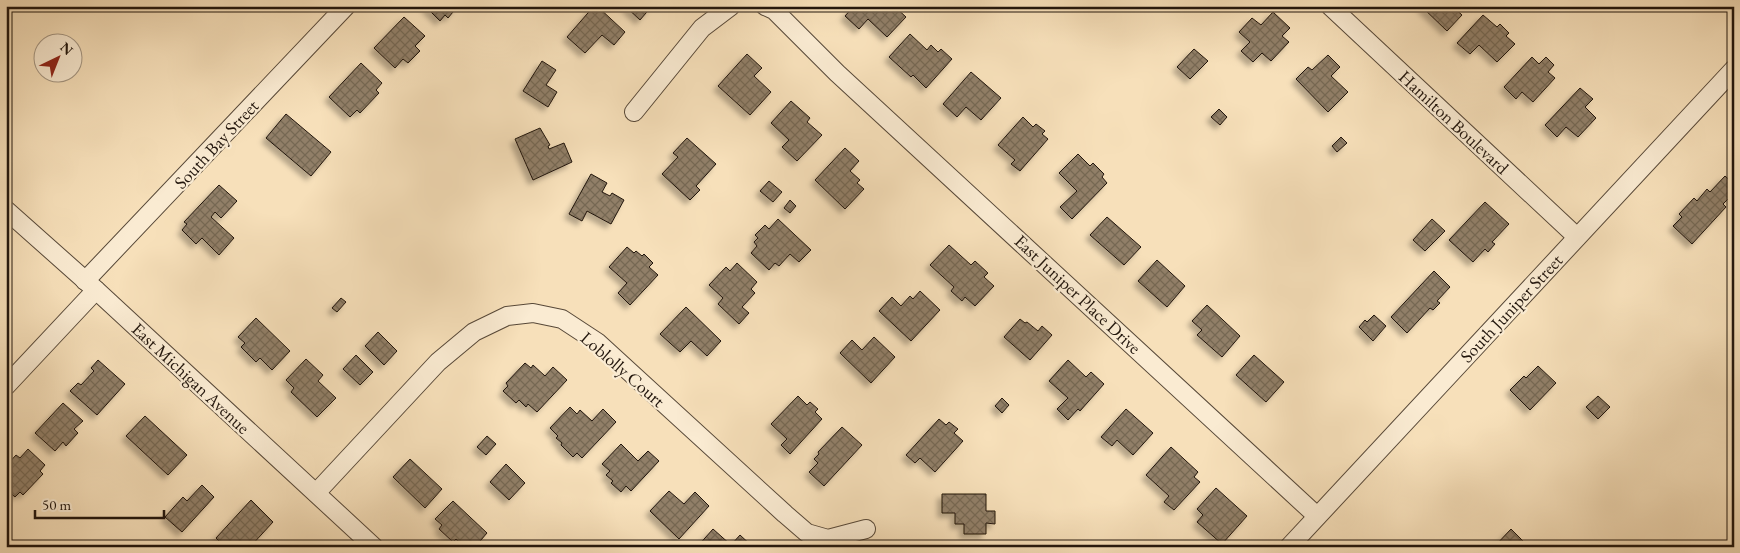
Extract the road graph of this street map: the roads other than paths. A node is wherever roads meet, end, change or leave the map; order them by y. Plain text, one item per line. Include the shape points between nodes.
1 (346, 6) edge
2 (731, 6) edge
3 (765, 6) edge
4 (1330, 6) edge
5 (1734, 69) edge
6 (634, 112) dead end
7 (6, 210) edge
8 (1577, 237) junction
9 (90, 285) junction
10 (6, 386) edge
11 (316, 493) junction
12 (1317, 516) junction
13 (866, 529) dead end
14 (374, 547) edge
15 (1289, 547) edge

1 - 9 street, South Bay Street
2 - 6 street via 702,28
3 - 12 street, East Juniper Place Drive via 774,10 837,73
4 - 8 street, Hamilton Boulevard
5 - 8 street, South Juniper Street
7 - 9 street, East Michigan Avenue
8 - 12 street, South Juniper Street
9 - 10 street, South Bay Street
9 - 11 street, East Michigan Avenue
11 - 13 street, Loblolly Court via 438,362 474,332 507,316 534,313 562,319 597,342 807,532 828,539
11 - 14 street, East Michigan Avenue
12 - 15 street, South Juniper Street

